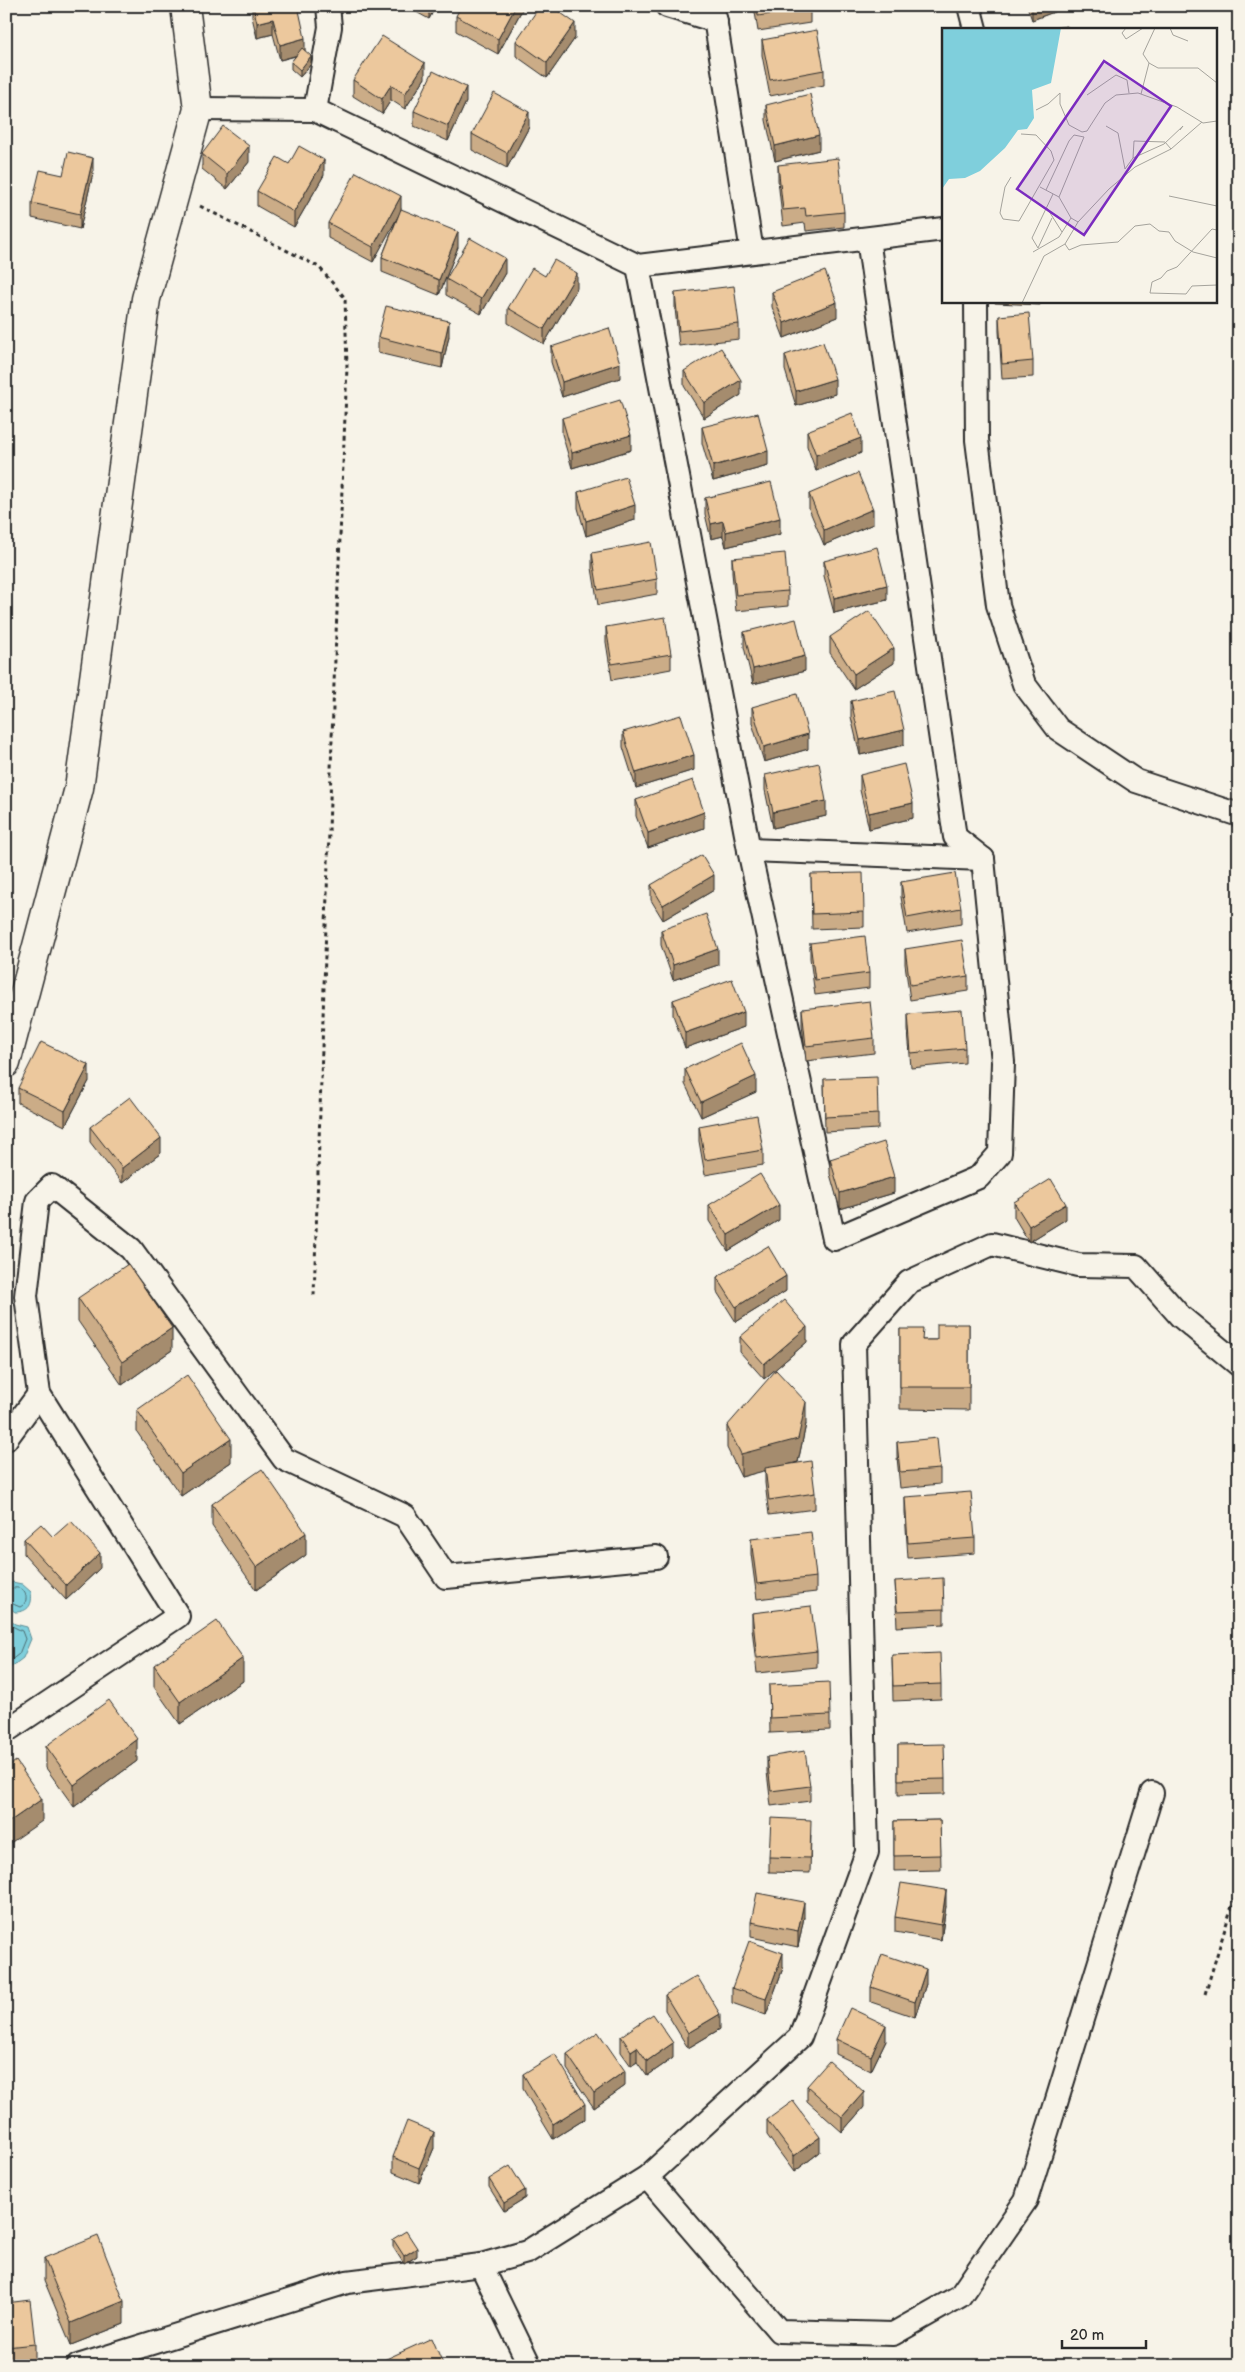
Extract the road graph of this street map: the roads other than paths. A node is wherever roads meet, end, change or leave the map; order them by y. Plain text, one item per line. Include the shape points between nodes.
1 (185, 6) edge
2 (328, 6) edge
3 (667, 6) edge
4 (970, 6) edge
5 (714, 14) edge
6 (975, 28) edge
7 (198, 109) junction
8 (315, 110) junction
9 (942, 229) edge
10 (868, 239) junction
11 (752, 252) junction
12 (638, 266) junction
13 (976, 302) edge
14 (1239, 815) edge
15 (749, 850) junction
16 (983, 859) junction
17 (6, 1063) edge
18 (1239, 1366) edge
19 (39, 1394) junction
20 (6, 1439) edge
21 (656, 1557) dead end
22 (6, 1731) edge
23 (1152, 1793) dead end
24 (647, 2177) junction
25 (481, 2265) junction
26 (126, 2359) edge
27 (78, 2366) edge
28 (530, 2366) edge

1 - 7 main road
2 - 8 street via 330,27
3 - 5 street
4 - 6 street
5 - 11 street
7 - 8 street
7 - 17 main road via 146,299 79,788
8 - 12 street
9 - 10 street
10 - 11 street
10 - 16 street via 955,837
11 - 12 street
12 - 15 street
13 - 14 street via 976,440 998,605 1024,684 1058,729 1136,781
15 - 16 street
15 - 16 street via 834,1239 979,1177 1000,1153 1004,1062
18 - 24 street via 1180,1316 1136,1266 1078,1265 992,1244 908,1282 854,1344 867,1852 800,2037
19 - 20 street
19 - 21 street via 26,1296 37,1201 52,1186 131,1249 284,1459 405,1516 446,1577
19 - 22 street via 178,1616
23 - 24 street via 1026,2200 960,2296 893,2334 779,2331
24 - 25 street via 527,2252
25 - 26 street via 347,2282
25 - 28 street
26 - 27 street

